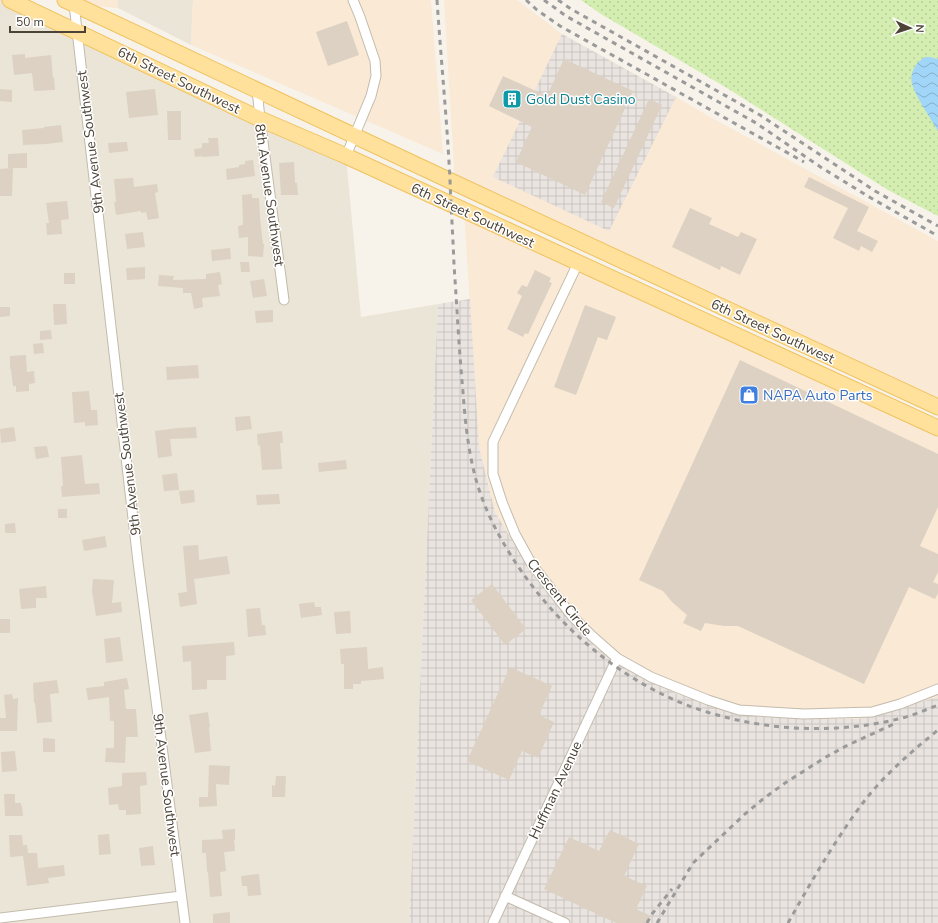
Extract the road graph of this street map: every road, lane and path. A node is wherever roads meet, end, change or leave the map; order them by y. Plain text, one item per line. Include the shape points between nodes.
1 (10, 0) edge
2 (353, 0) edge
3 (70, 2) edge
4 (77, 32) junction
5 (256, 89) junction
6 (260, 119) junction
7 (355, 135) junction
8 (346, 156) junction
9 (578, 263) junction
10 (284, 300) dead end
11 (938, 407) edge
12 (938, 428) edge
13 (617, 658) junction
14 (938, 689) edge
15 (181, 896) junction
16 (505, 896) junction
17 (0, 918) edge
18 (185, 923) edge
19 (492, 923) edge
20 (565, 923) edge

1 - 4 main road, 6th Street Southwest
2 - 7 street via 375,61 376,76
3 - 4 street, 9th Avenue Southwest
3 - 5 main road, 6th Street Southwest
4 - 6 main road, 6th Street Southwest
4 - 15 street, 9th Avenue Southwest via 138,562
5 - 6 street, 8th Avenue Southwest
5 - 7 main road, 6th Street Southwest
6 - 8 main road, 6th Street Southwest
6 - 10 street, 8th Avenue Southwest
7 - 8 street
7 - 11 main road, 6th Street Southwest
8 - 9 main road, 6th Street Southwest
9 - 12 main road, 6th Street Southwest
9 - 13 street, Crescent Circle via 493,442 493,474 515,534 531,563 572,616
13 - 14 street, Crescent Circle via 651,677 739,710 804,714 872,712
13 - 16 street, Huffman Avenue
15 - 17 street
15 - 18 street, 9th Avenue Southwest
16 - 19 street, Huffman Avenue
16 - 20 street

